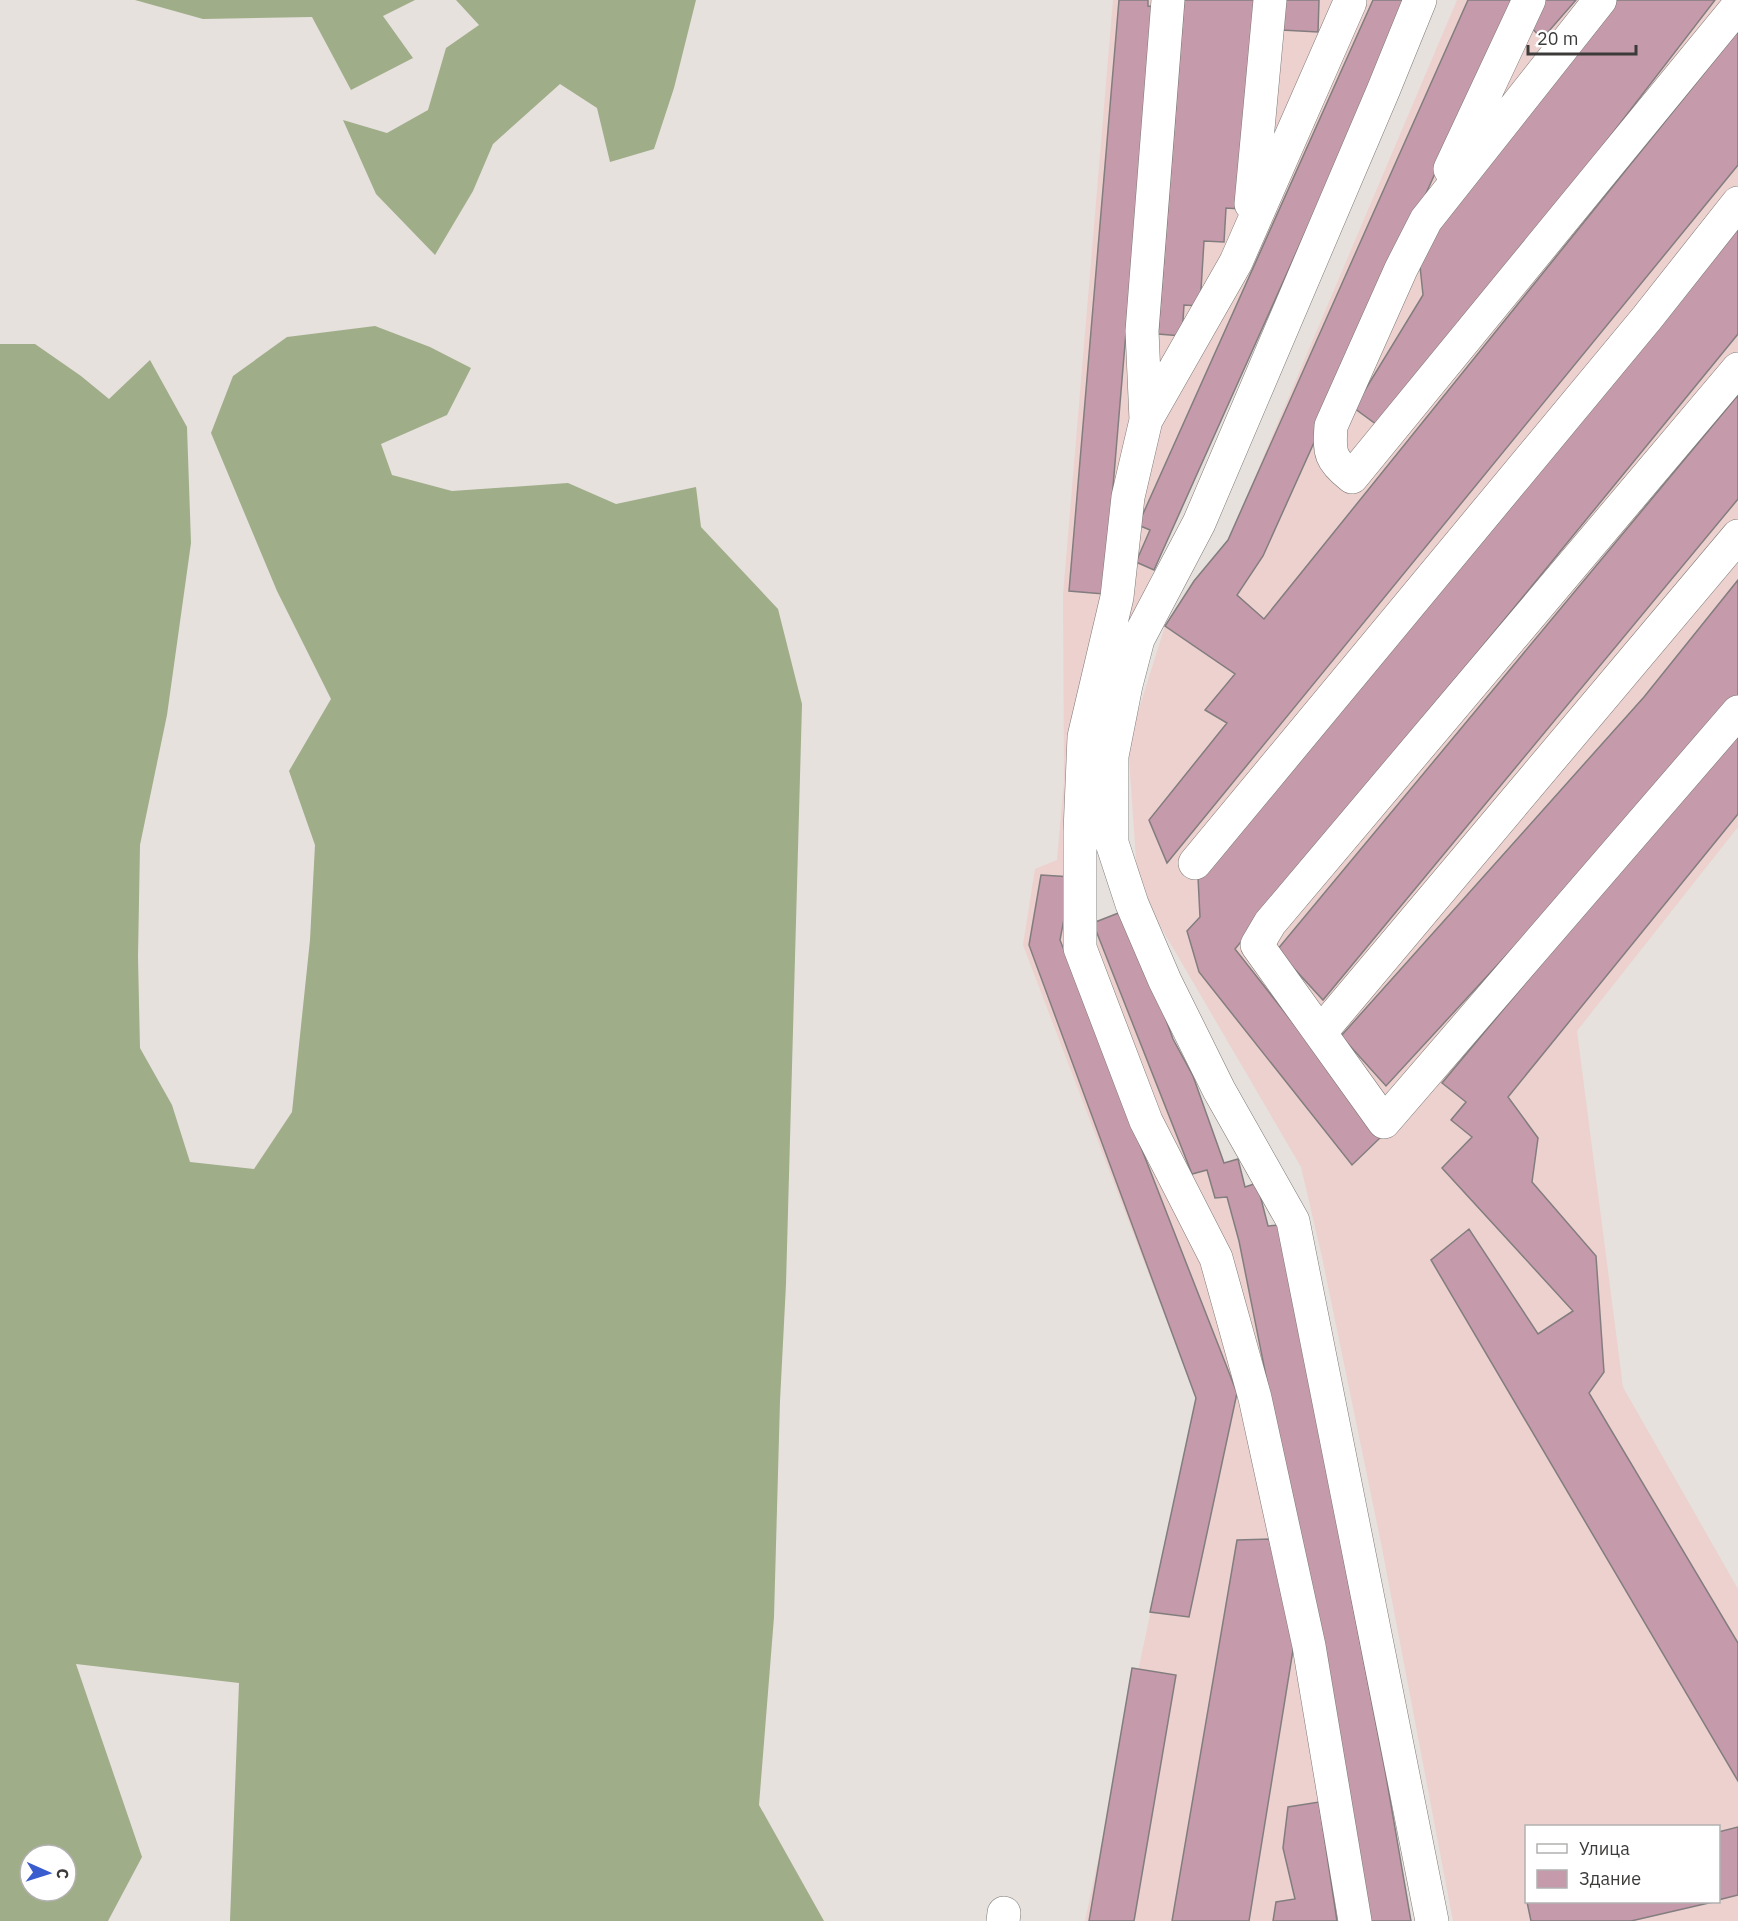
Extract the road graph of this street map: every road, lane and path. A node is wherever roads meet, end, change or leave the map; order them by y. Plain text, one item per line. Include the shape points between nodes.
1 (1168, 0) edge
2 (1270, 0) edge
3 (1420, 0) edge
4 (1529, 0) edge
5 (1600, 0) edge
6 (1350, 2) dead end
7 (1738, 6) edge
8 (1738, 203) edge
9 (1426, 220) junction
10 (1248, 234) junction
11 (1738, 369) edge
12 (1146, 420) junction
13 (1738, 536) edge
14 (1738, 712) edge
15 (1195, 863) dead end
16 (1320, 1033) junction
17 (1355, 1921) edge
18 (1432, 1921) edge

1 - 12 lane via 1142,331
2 - 10 lane
3 - 18 lane via 1198,523 1138,639 1112,756 1112,843 1131,904 1165,981 1219,1090 1293,1221
4 - 9 lane
5 - 9 lane
6 - 10 lane
7 - 9 lane via 1352,477 1339,467 1330,450 1331,426
8 - 15 lane
10 - 12 lane
11 - 16 lane via 1270,923 1257,945
12 - 17 lane via 1128,498 1118,597 1084,737 1080,948 1146,1121 1216,1258 1255,1398 1309,1646
13 - 16 lane
14 - 16 lane via 1384,1122

